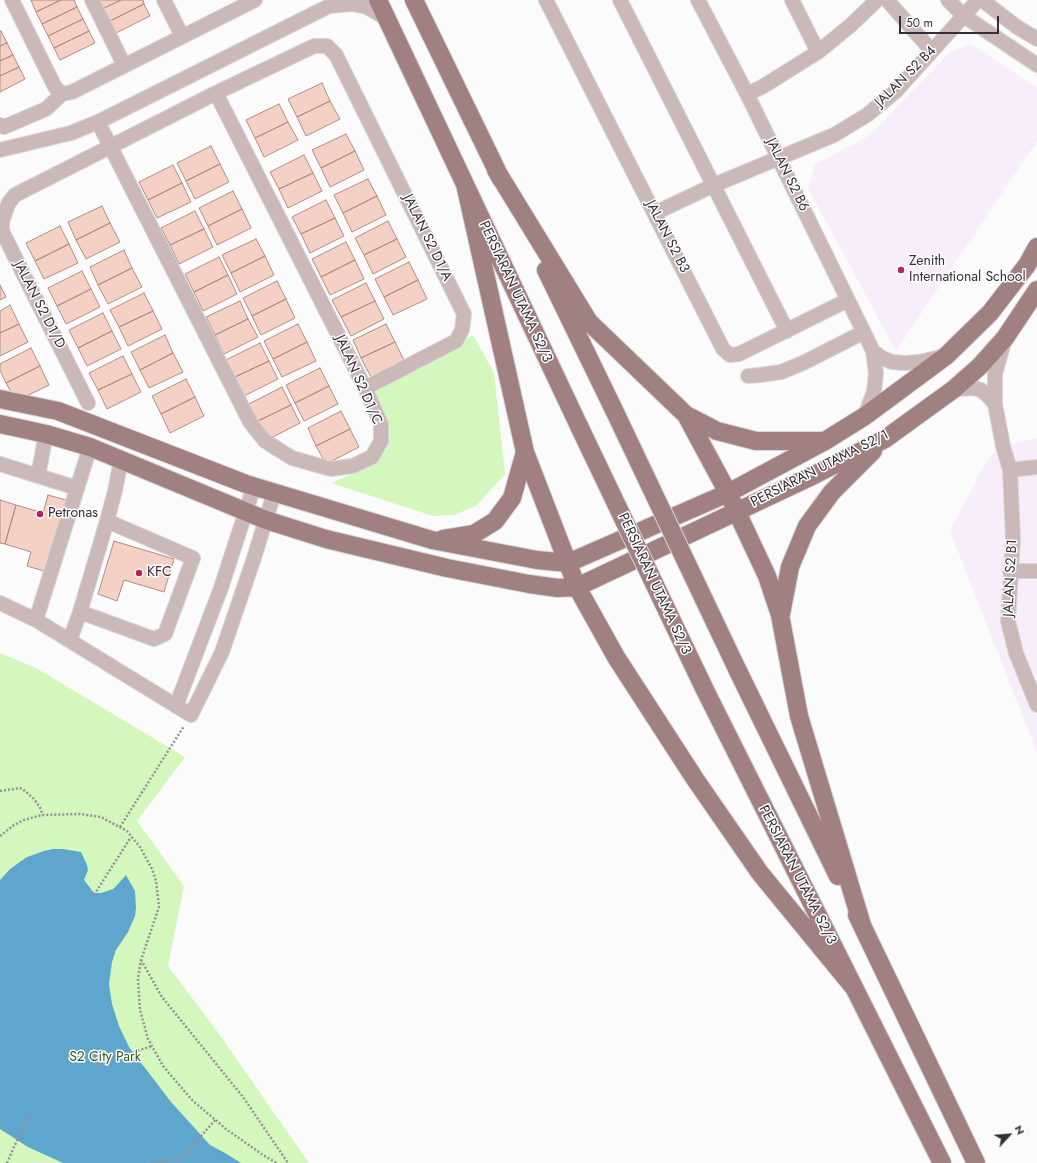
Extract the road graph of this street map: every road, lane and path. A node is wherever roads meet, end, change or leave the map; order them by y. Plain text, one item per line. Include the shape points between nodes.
1 (12, 0) edge
2 (92, 0) edge
3 (164, 0) edge
4 (378, 0) edge
5 (414, 0) edge
6 (546, 0) edge
7 (620, 0) edge
8 (698, 0) edge
9 (792, 0) edge
10 (877, 0) edge
11 (887, 0) edge
12 (948, 0) edge
13 (978, 0) edge
14 (982, 0) edge
15 (248, 2) edge
16 (331, 3) edge
17 (964, 16) junction
18 (387, 19) junction
19 (182, 36) junction
20 (1037, 39) edge
21 (327, 46) joint
22 (932, 51) junction
23 (818, 52) junction
24 (1037, 65) edge
25 (124, 66) junction
26 (216, 93) junction
27 (62, 94) junction
28 (747, 94) junction
29 (98, 122) junction
30 (0, 126) edge
31 (111, 147) junction
32 (0, 150) edge
33 (778, 158) junction
34 (496, 170) junction
35 (465, 184) junction
36 (714, 185) junction
37 (655, 213) junction
38 (1037, 247) edge
39 (1037, 290) edge
40 (848, 300) junction
41 (787, 331) junction
42 (864, 332) junction
43 (1005, 338) junction
44 (873, 351) junction
45 (946, 356) junction
46 (748, 376) dead end
47 (365, 388) junction
48 (954, 389) junction
49 (0, 399) edge
50 (88, 403) dead end
51 (995, 404) junction
52 (686, 415) junction
53 (865, 416) junction
54 (0, 424) edge
55 (46, 434) junction
56 (885, 439) junction
57 (825, 441) junction
58 (90, 447) junction
59 (525, 452) junction
60 (121, 460) junction
61 (0, 464) edge
62 (1037, 467) edge
63 (1010, 470) junction
64 (38, 476) junction
65 (254, 486) junction
66 (77, 488) junction
67 (274, 493) junction
68 (728, 493) junction
69 (736, 511) junction
70 (245, 512) junction
71 (266, 520) junction
72 (107, 522) junction
73 (432, 540) junction
74 (568, 563) junction
75 (1010, 571) junction
76 (1037, 571) edge
77 (577, 586) junction
78 (0, 603) edge
79 (80, 612) junction
80 (780, 615) junction
81 (36, 620) junction
82 (70, 640) junction
83 (1037, 705) edge
84 (176, 706) junction
85 (191, 715) junction
86 (0, 791) edge
87 (42, 815) junction
88 (120, 827) junction
89 (0, 836) edge
90 (131, 837) junction
91 (92, 898) dead end
92 (862, 925) junction
93 (141, 960) junction
94 (855, 989) junction
95 (152, 1046) junction
96 (96, 1064) dead end
97 (29, 1113) dead end
98 (215, 1120) junction
99 (977, 1160) edge
100 (7, 1163) edge
101 (151, 1163) edge
102 (278, 1163) edge
103 (288, 1163) edge
104 (942, 1163) edge

1 - 27 street via 55,87
2 - 25 street
3 - 19 street
4 - 18 main road, PERSIARAN UTAMA S2/3
5 - 34 main road
6 - 37 street, JALAN S2 B3
7 - 36 street
8 - 28 street, JALAN S2 B6
9 - 23 street
10 - 23 street
11 - 22 street
12 - 17 street
13 - 17 street, JALAN S2 B4
14 - 20 street
15 - 19 street
16 - 18 street via 367,7
16 - 29 street
17 - 22 street, JALAN S2 B4
17 - 24 street
18 - 35 main road, PERSIARAN UTAMA S2/3
19 - 25 street
21 - 26 street, JALAN S2 D1/D via 314,46
21 - 47 street, JALAN S2 D1/A via 336,55 464,314 462,330 456,341
22 - 33 street, JALAN S2 B4 via 896,92 867,115 834,135
23 - 28 street
25 - 27 street via 72,92
26 - 31 street, JALAN S2 D1/D
26 - 47 street, JALAN S2 D1/C
27 - 30 street via 46,109 4,127
28 - 33 street, JALAN S2 B6
29 - 31 street, JALAN S2 D1/C
29 - 32 street via 71,133
31 - 47 street, JALAN S2 D1/C via 250,422 265,441 292,458 331,469 352,466 372,457 381,441 381,424
31 - 50 street, JALAN S2 D1/D via 15,195 8,204 2,222 2,231
33 - 36 street, JALAN S2 B4
33 - 40 street, JALAN S2 B6
34 - 52 main road via 589,322
34 - 92 main road, bridge
35 - 59 main road
35 - 94 main road, PERSIARAN UTAMA S2/3, bridge via 705,690
36 - 37 street, JALAN S2 B4
36 - 41 street
37 - 41 street, JALAN S2 B3 via 723,349 730,355 739,354
38 - 45 main road, PERSIARAN UTAMA S2/1 via 1027,265 990,313
39 - 43 main road, PERSIARAN UTAMA S2/1
40 - 41 street, JALAN S2 B3
40 - 42 street, JALAN S2 B6
42 - 44 street, JALAN S2 B6
42 - 46 street via 781,372
43 - 48 main road, PERSIARAN UTAMA S2/1 via 980,366
43 - 51 street, JALAN S2 B1 via 995,374
44 - 45 street via 892,362 905,363
44 - 53 street, JALAN S2 B6 via 876,374 874,390
45 - 53 main road, PERSIARAN UTAMA S2/1
48 - 51 street via 981,390
48 - 56 main road, PERSIARAN UTAMA S2/1
49 - 65 main road via 58,411
51 - 63 street, JALAN S2 B1
52 - 57 main road via 717,431 756,441
52 - 68 main road
53 - 57 main road, PERSIARAN UTAMA S2/1
54 - 55 main road, PERSIARAN UTAMA S2/1
55 - 58 main road, PERSIARAN UTAMA S2/1
55 - 64 street
56 - 69 main road, PERSIARAN UTAMA S2/1
56 - 80 main road via 832,492 807,526 790,566
57 - 68 main road, PERSIARAN UTAMA S2/1
58 - 60 main road, PERSIARAN UTAMA S2/1
58 - 66 street
59 - 73 main road via 512,498 494,521 474,534
59 - 74 main road
60 - 70 main road, PERSIARAN UTAMA S2/1
60 - 72 street
61 - 64 street
62 - 63 street
63 - 75 street, JALAN S2 B1 via 1013,539
64 - 66 street
65 - 67 main road
65 - 70 street
66 - 81 street
67 - 71 street
67 - 73 main road
68 - 69 main road
68 - 74 main road, PERSIARAN UTAMA S2/1
69 - 77 main road, PERSIARAN UTAMA S2/1
69 - 80 main road via 767,576
70 - 71 main road, PERSIARAN UTAMA S2/1
70 - 84 street via 221,588
71 - 77 main road, PERSIARAN UTAMA S2/1 via 326,539 447,568 558,588
71 - 85 street via 222,652
72 - 79 street
72 - 79 street via 193,558 165,634 154,638
73 - 74 main road via 537,560
74 - 77 main road
75 - 76 street
75 - 83 street, JALAN S2 B1 via 1008,621 1016,654
77 - 94 main road via 616,657 695,779 760,873
78 - 81 street
79 - 82 street
80 - 92 main road via 799,716
81 - 82 street
82 - 84 street
84 - 85 street
85 - 88 path
86 - 87 path via 20,788 26,791 34,799
87 - 88 path via 80,814 101,817
87 - 89 path via 19,822
88 - 90 path
90 - 91 path
90 - 93 path via 140,846 152,869 159,907
92 - 99 main road
93 - 95 path via 138,979 140,1010
93 - 103 path via 162,997 243,1097
94 - 104 main road, PERSIARAN UTAMA S2/3
95 - 96 path
95 - 98 path via 162,1066 192,1100
97 - 100 path
98 - 101 path via 182,1158
98 - 102 path

